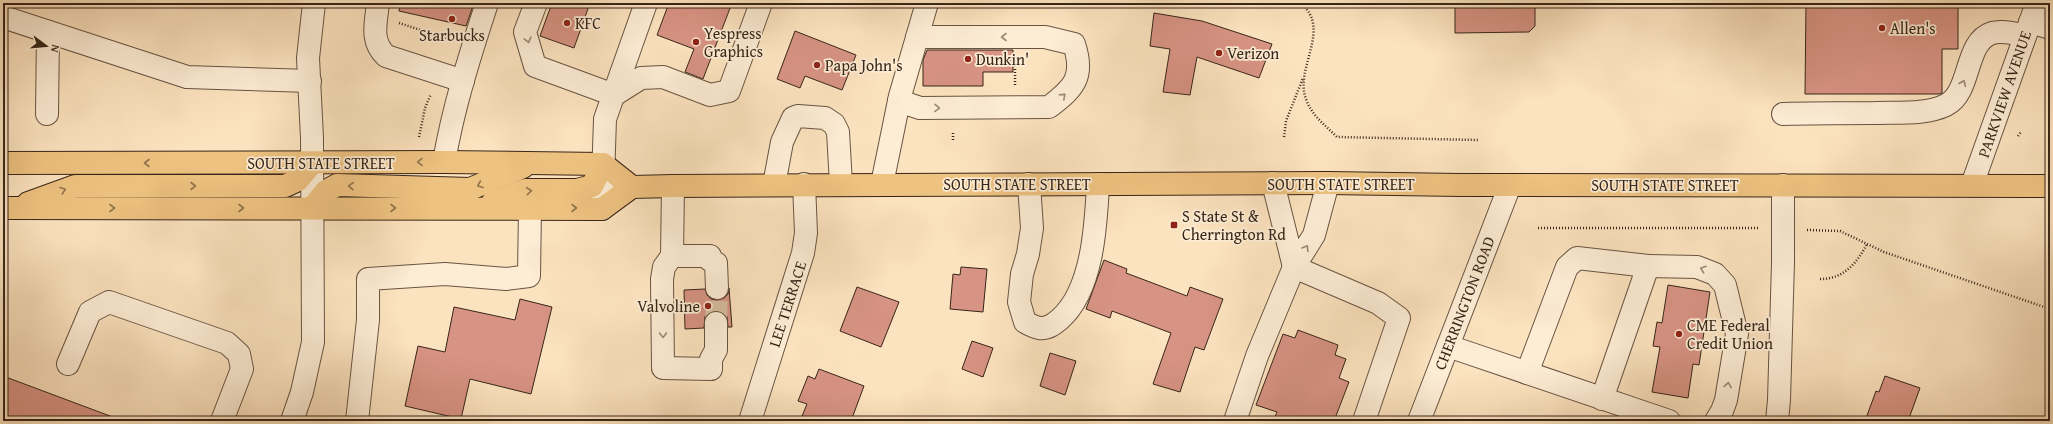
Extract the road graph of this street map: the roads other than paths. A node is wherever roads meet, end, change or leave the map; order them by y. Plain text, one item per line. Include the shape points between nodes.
1 (314, 3) edge
2 (378, 3) edge
3 (487, 3) edge
4 (536, 3) edge
5 (646, 3) edge
6 (761, 3) edge
7 (927, 3) edge
8 (3, 17) edge
9 (2035, 22) edge
10 (48, 32) junction
11 (917, 37) junction
12 (310, 81) junction
13 (463, 81) junction
14 (614, 95) junction
15 (899, 101) junction
16 (48, 114) dead end
17 (1783, 114) dead end
18 (444, 162) junction
19 (3, 163) edge
20 (312, 163) junction
21 (529, 164) junction
22 (603, 164) junction
23 (1273, 183) junction
24 (1328, 183) junction
25 (774, 184) junction
26 (804, 184) junction
27 (841, 184) junction
28 (882, 184) junction
29 (1029, 184) junction
30 (1098, 184) junction
31 (1782, 184) junction
32 (1510, 185) junction
33 (1972, 185) junction
34 (673, 186) junction
35 (2050, 186) edge
36 (632, 187) junction
37 (8, 208) edge
38 (312, 208) junction
39 (479, 208) junction
40 (530, 208) junction
41 (602, 208) junction
42 (672, 256) junction
43 (1648, 266) junction
44 (1294, 267) junction
45 (711, 289) tunnel mouth
46 (711, 323) tunnel mouth
47 (1448, 346) junction
48 (68, 364) dead end
49 (1527, 373) junction
50 (1602, 398) junction
51 (222, 421) edge
52 (292, 421) edge
53 (357, 421) edge
54 (750, 421) edge
55 (1235, 421) edge
56 (1364, 421) edge
57 (1419, 421) edge
58 (1669, 421) edge
59 (1716, 421) edge
60 (1777, 421) edge

1 - 12 street via 308,58
2 - 13 street via 375,40 386,56
3 - 13 street
4 -> 14 street via 525,32 535,66
5 - 14 street
6 - 14 street via 729,91 710,95 663,77 641,78
7 - 11 street
8 - 10 street
17 -> 9 street via 1906,112 1947,105 1957,97 1976,47 1991,33
9 - 33 street, PARKVIEW AVENUE
10 - 12 street via 187,77
10 - 16 street
11 - 15 street
15 -> 11 street via 920,108 1049,107 1075,84 1080,60 1074,44 1064,40 1045,37
12 - 20 street
13 - 18 street
14 - 22 street via 605,119
15 - 28 street
18 -> 20 main road, SOUTH STATE STREET
18 - 21 main road, SOUTH STATE STREET
20 -> 19 main road, SOUTH STATE STREET
37 -> 20 main road via 75,186 285,186 298,180
20 - 38 street
21 - 22 main road, SOUTH STATE STREET
21 -> 38 main road via 470,189 337,186 326,192
22 - 36 main road
39 -> 22 main road via 525,190 577,190 592,186
22 - 41 street
23 - 24 main road, SOUTH STATE STREET
23 - 30 main road, SOUTH STATE STREET
23 - 44 street
24 - 32 main road, SOUTH STATE STREET
44 -> 24 street via 1314,235
25 - 26 main road, SOUTH STATE STREET
25 - 27 street via 782,142 793,118 798,116 824,118 834,124 838,132
25 - 34 main road, SOUTH STATE STREET
26 - 27 main road, SOUTH STATE STREET
26 - 54 street, LEE TERRACE via 806,233 803,253
27 - 28 main road, SOUTH STATE STREET
28 - 29 main road, SOUTH STATE STREET
29 - 30 main road, SOUTH STATE STREET
29 - 30 street via 1032,228 1019,302 1025,322 1039,328 1052,326 1065,315 1076,297 1091,255 1096,228
31 - 32 main road, SOUTH STATE STREET
31 - 33 main road, SOUTH STATE STREET
31 - 60 street via 1783,262
32 - 47 street, CHERRINGTON ROAD
33 - 35 main road, SOUTH STATE STREET
34 - 36 main road, SOUTH STATE STREET
34 - 42 street
36 - 41 main road
37 -> 38 main road
38 -> 39 main road
38 - 52 street via 313,342 302,392
39 - 40 main road
40 -> 41 main road
40 - 53 street via 529,276 506,279 445,274 368,279 368,320
42 - 45 street via 710,256 710,260 716,263
42 -> 46 street via 664,267 662,279 663,368 711,369 711,359 705,349
43 - 49 street via 1577,258 1572,261 1567,267
43 - 50 street
59 -> 43 street via 1726,400 1737,334 1725,285 1715,274 1697,266
44 - 55 street via 1256,356
44 - 56 street via 1378,303 1399,318
47 - 49 street
47 - 57 street, CHERRINGTON ROAD
48 - 51 street via 90,312 109,302 227,343 239,354 242,369
49 - 50 street
50 - 58 street

